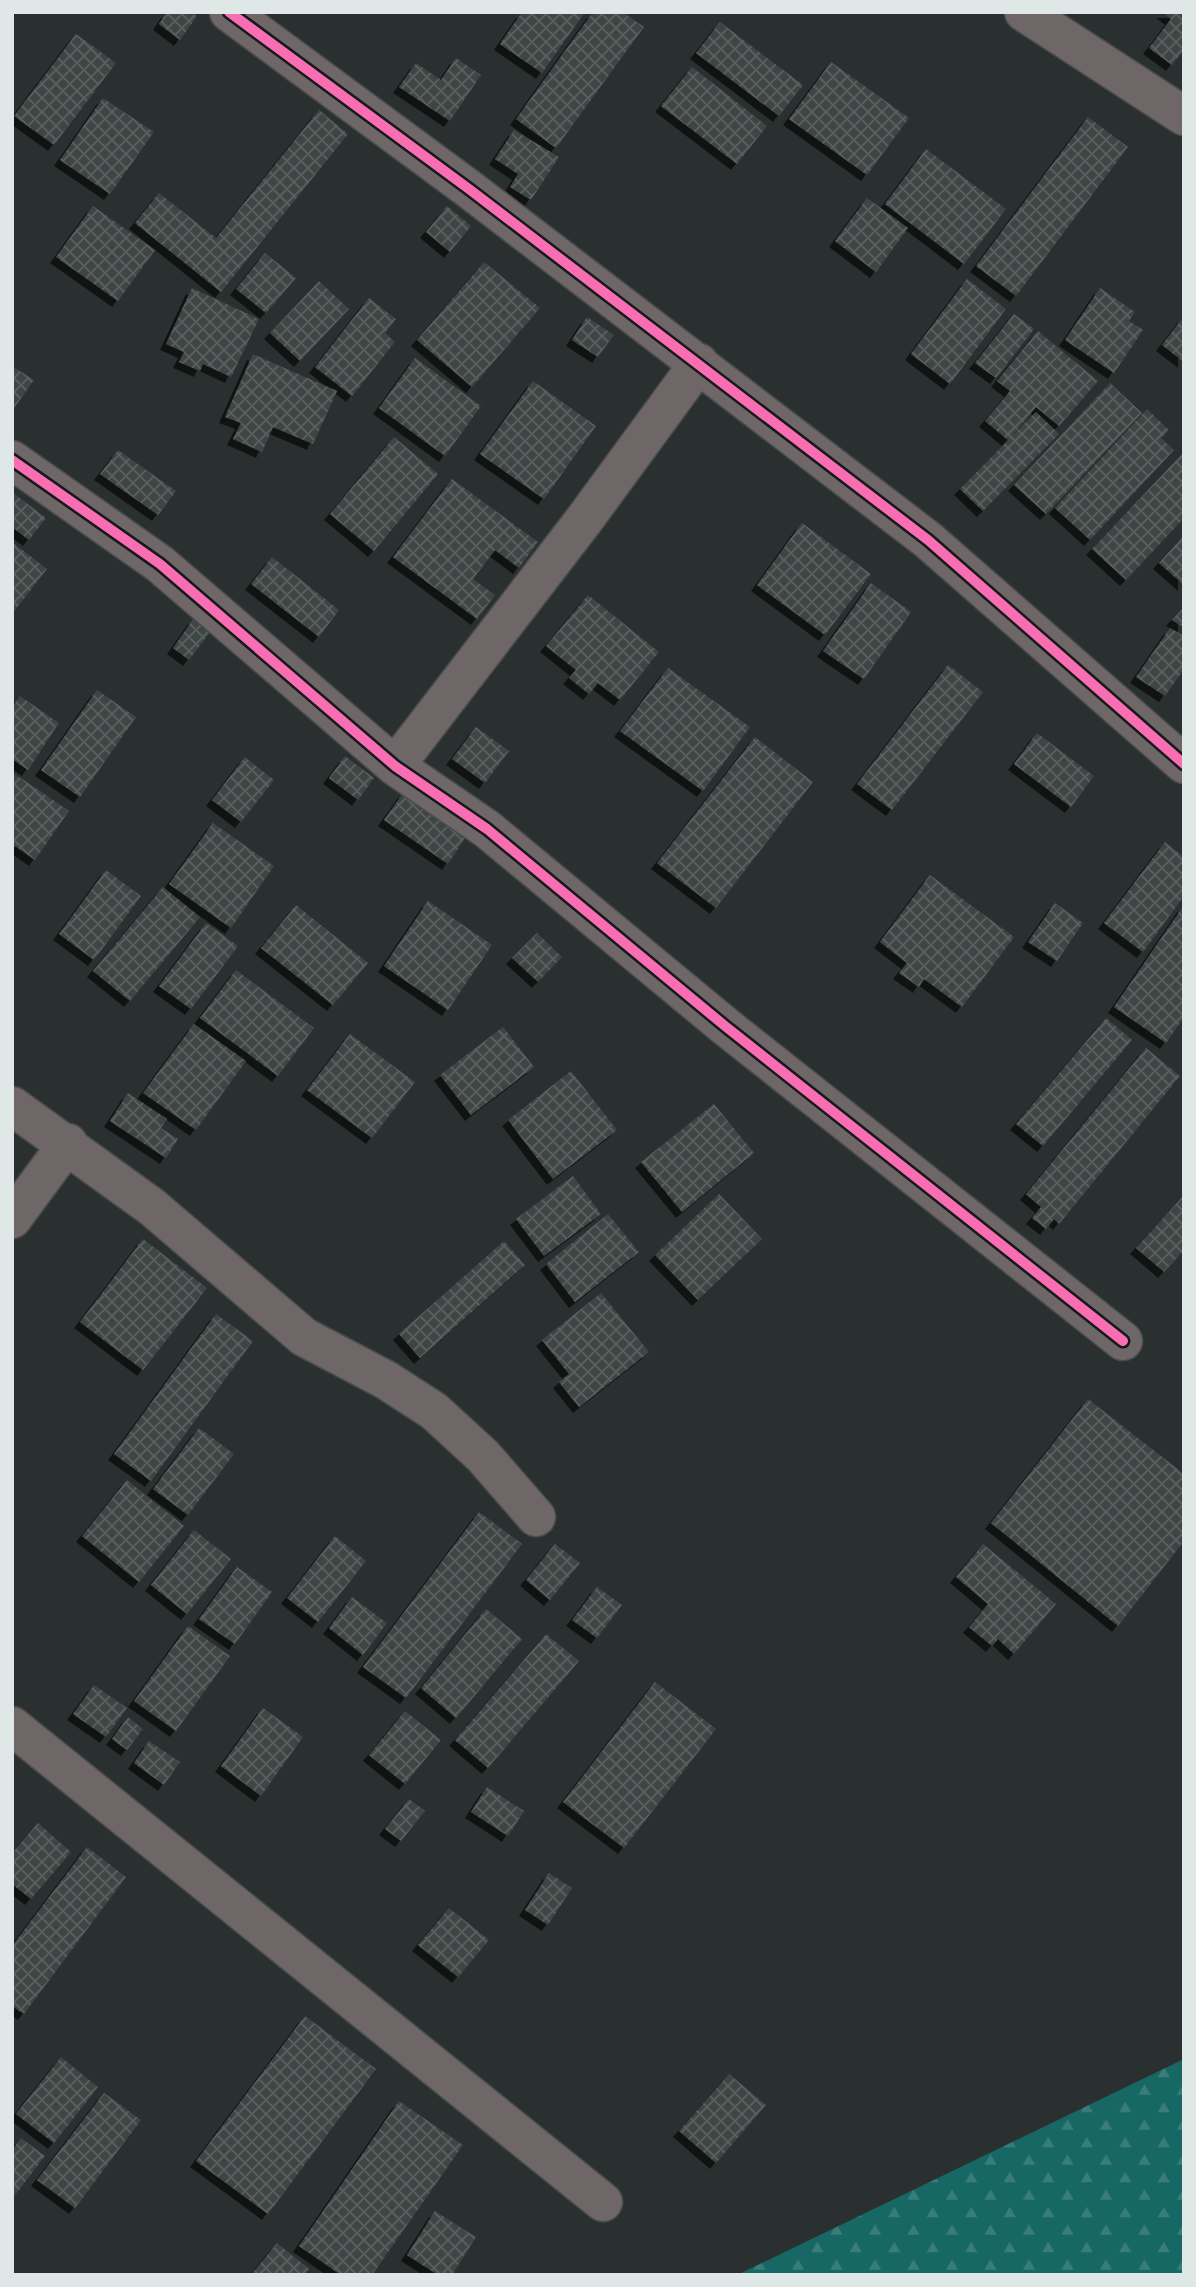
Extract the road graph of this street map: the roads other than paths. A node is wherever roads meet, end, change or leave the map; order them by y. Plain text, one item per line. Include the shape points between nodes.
1 (229, 12) edge
2 (1024, 12) edge
3 (1184, 116) edge
4 (699, 363) junction
5 (12, 460) edge
6 (1184, 764) edge
7 (395, 766) junction
8 (12, 1106) edge
9 (68, 1143) junction
10 (12, 1219) edge
11 (1123, 1341) dead end
12 (536, 1517) dead end
13 (12, 1726) edge
14 (603, 2202) dead end

1 - 4 street
2 - 3 street
4 - 6 street via 928,540
4 - 7 street
5 - 7 street via 160,564
7 - 11 street via 487,829 725,1026
8 - 9 street
9 - 10 street
9 - 12 street via 152,1207 303,1337 434,1411 483,1456
13 - 14 street

